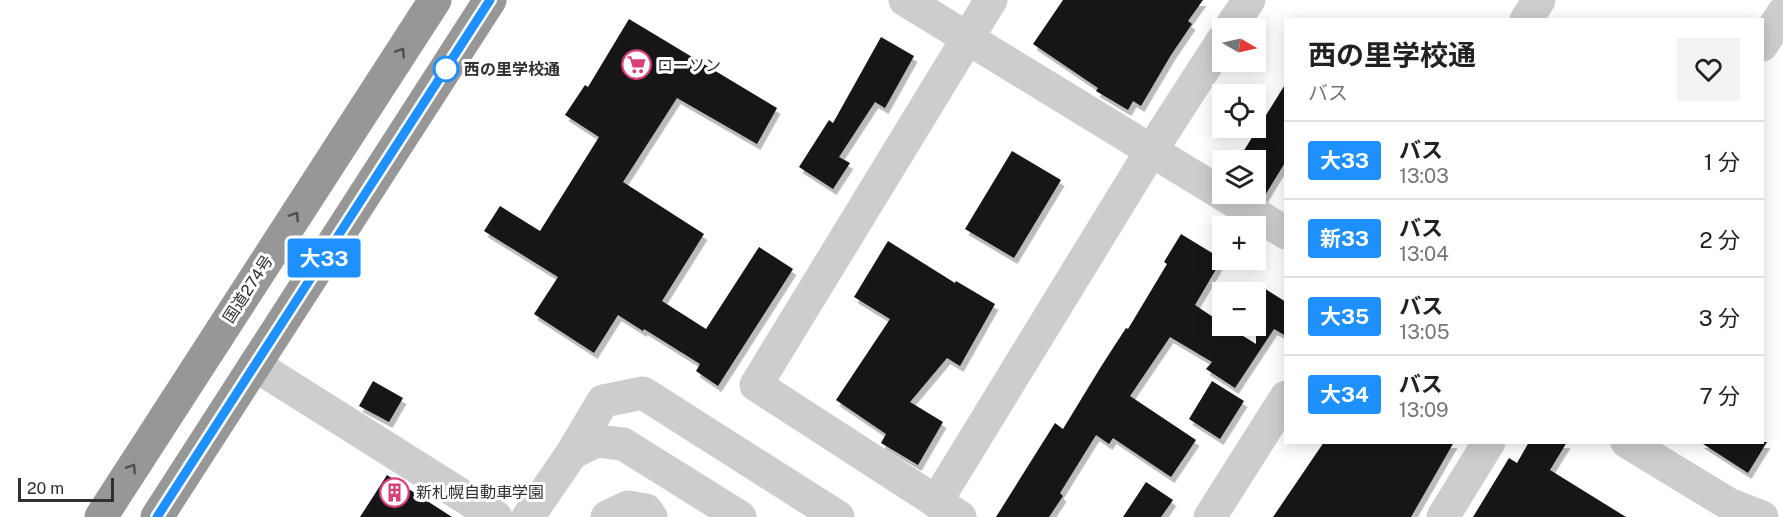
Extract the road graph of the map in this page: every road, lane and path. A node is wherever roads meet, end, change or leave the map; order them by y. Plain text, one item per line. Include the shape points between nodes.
1 (435, 0) edge
2 (490, 0) edge
3 (905, 0) edge
4 (991, 0) edge
5 (1249, 0) edge
6 (1539, 0) edge
7 (1783, 13) edge
8 (1237, 18) edge
9 (1527, 18) edge
10 (967, 38) junction
11 (1764, 42) edge
12 (1212, 56) edge
13 (1151, 151) junction
14 (1284, 231) edge
15 (255, 365) junction
16 (1284, 400) edge
17 (1489, 444) edge
18 (1630, 444) edge
19 (572, 453) junction
20 (948, 509) edge
21 (534, 515) edge
22 (732, 515) edge
23 (101, 517) edge
24 (157, 517) edge
25 (496, 517) edge
26 (607, 517) edge
27 (651, 517) edge
28 (838, 517) edge
29 (1210, 517) edge
30 (1443, 517) edge
31 (1762, 517) edge

23 -> 1 highway, 国道274号
2 - 15 highway
3 - 10 street
4 - 10 street
5 - 8 street
6 - 9 street
7 - 11 street
10 - 13 street
10 - 20 street via 756,385
12 - 13 street
13 - 14 street
13 - 20 street
15 - 24 highway
15 - 25 street
16 - 29 street
17 - 30 street
18 - 31 street via 1729,504
19 - 21 street
19 - 22 street via 596,441 623,444
19 - 28 street via 603,401 643,393
26 - 27 street via 628,507 646,510

